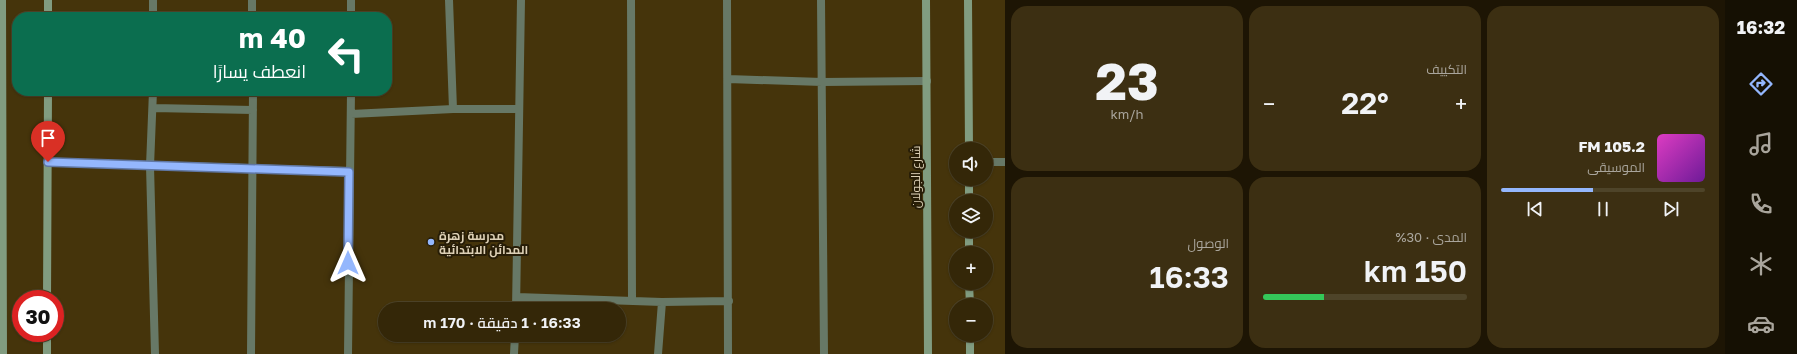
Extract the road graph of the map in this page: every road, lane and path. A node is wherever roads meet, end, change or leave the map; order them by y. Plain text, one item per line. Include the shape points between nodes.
1 (2, 0) edge
2 (48, 0) edge
3 (153, 0) edge
4 (252, 0) edge
5 (351, 0) edge
6 (450, 0) edge
7 (521, 0) edge
8 (631, 0) edge
9 (727, 0) edge
10 (821, 0) edge
11 (926, 0) edge
12 (968, 0) edge
13 (48, 12) edge
14 (153, 12) edge
15 (252, 12) edge
16 (351, 12) edge
17 (728, 79) junction
18 (927, 81) junction
19 (822, 82) junction
20 (48, 96) edge
21 (153, 96) edge
22 (253, 96) edge
23 (351, 96) edge
24 (153, 108) junction
25 (453, 109) junction
26 (518, 109) junction
27 (253, 110) junction
28 (351, 114) junction
29 (969, 142) edge
30 (48, 162) junction
31 (993, 162) edge
32 (1005, 162) edge
33 (150, 166) junction
34 (252, 168) junction
35 (349, 172) junction
36 (2, 288) edge
37 (47, 290) edge
38 (516, 297) junction
39 (632, 301) junction
40 (729, 301) junction
41 (516, 302) edge
42 (662, 302) junction
43 (47, 342) edge
44 (515, 342) edge
45 (970, 342) edge
46 (3, 354) edge
47 (47, 354) edge
48 (155, 354) edge
49 (251, 354) edge
50 (348, 354) edge
51 (514, 354) edge
52 (658, 354) edge
53 (728, 354) edge
54 (824, 354) edge
55 (928, 354) edge
56 (970, 354) edge

1 - 36 street
2 - 13 street
3 - 14 street
4 - 15 street
5 - 16 street
6 - 25 street
7 - 26 street
8 - 39 street
9 - 17 street
10 - 19 street
11 - 18 street, شارع الجولان
12 - 29 street
17 - 19 street
17 - 40 street
18 - 19 street
18 - 55 street, شارع الجولان
19 - 54 street
20 - 30 street
21 - 24 street
22 - 27 street
23 - 28 street
24 - 27 street
24 - 33 street
25 - 26 street
25 - 28 street
26 - 38 street
27 - 34 street
28 - 35 street
30 - 33 street
30 - 37 street
31 - 32 street
33 - 34 street
33 - 48 street
34 - 35 street
34 - 49 street
35 - 50 street
36 - 46 street
38 - 39 street
38 - 41 street
39 - 42 street
40 - 42 street
40 - 53 street
42 - 52 street
43 - 47 street
44 - 51 street
45 - 56 street

